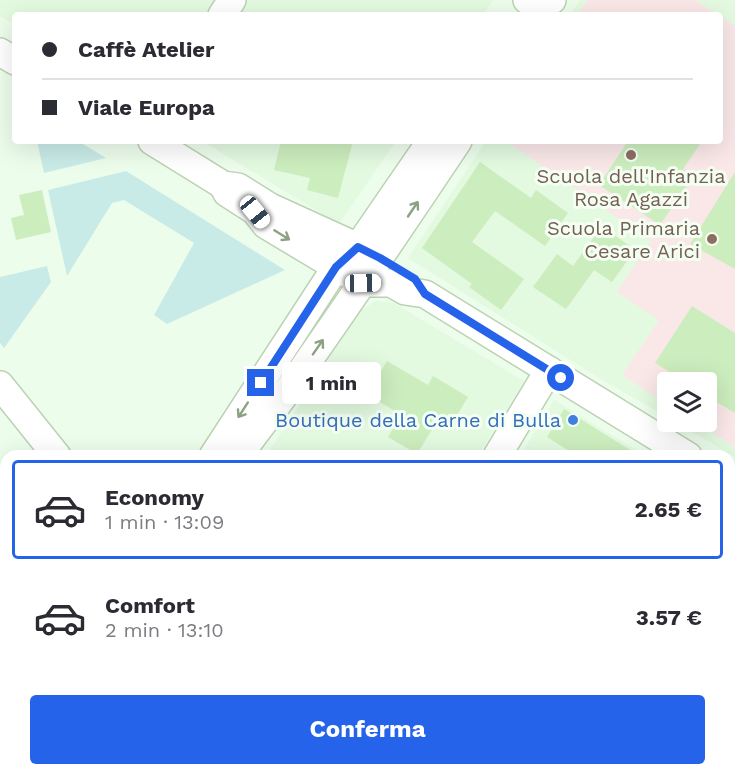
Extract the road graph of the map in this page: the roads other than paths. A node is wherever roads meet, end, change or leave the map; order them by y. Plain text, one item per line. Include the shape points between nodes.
1 (526, 0) edge
2 (552, 0) edge
3 (157, 144) edge
4 (429, 144) edge
5 (456, 144) edge
6 (223, 185) junction
7 (369, 252) junction
8 (336, 267) junction
9 (363, 283) junction
10 (425, 294) junction
11 (549, 370) junction
12 (0, 385) edge
13 (52, 450) edge
14 (217, 450) edge
15 (243, 450) edge
16 (501, 450) edge
17 (678, 450) edge

1 - 2 street via 538,5
3 - 6 street
4 - 7 street
7 -> 5 street
6 - 7 street via 238,187 270,207
6 -> 8 street via 227,193 255,212 266,225
7 - 8 street
7 - 9 street
7 - 10 street via 415,279
8 - 9 street
8 -> 14 street
9 - 10 street via 391,283 405,291
15 -> 9 street
10 - 11 street
11 - 16 street
11 - 17 street
12 - 13 street

